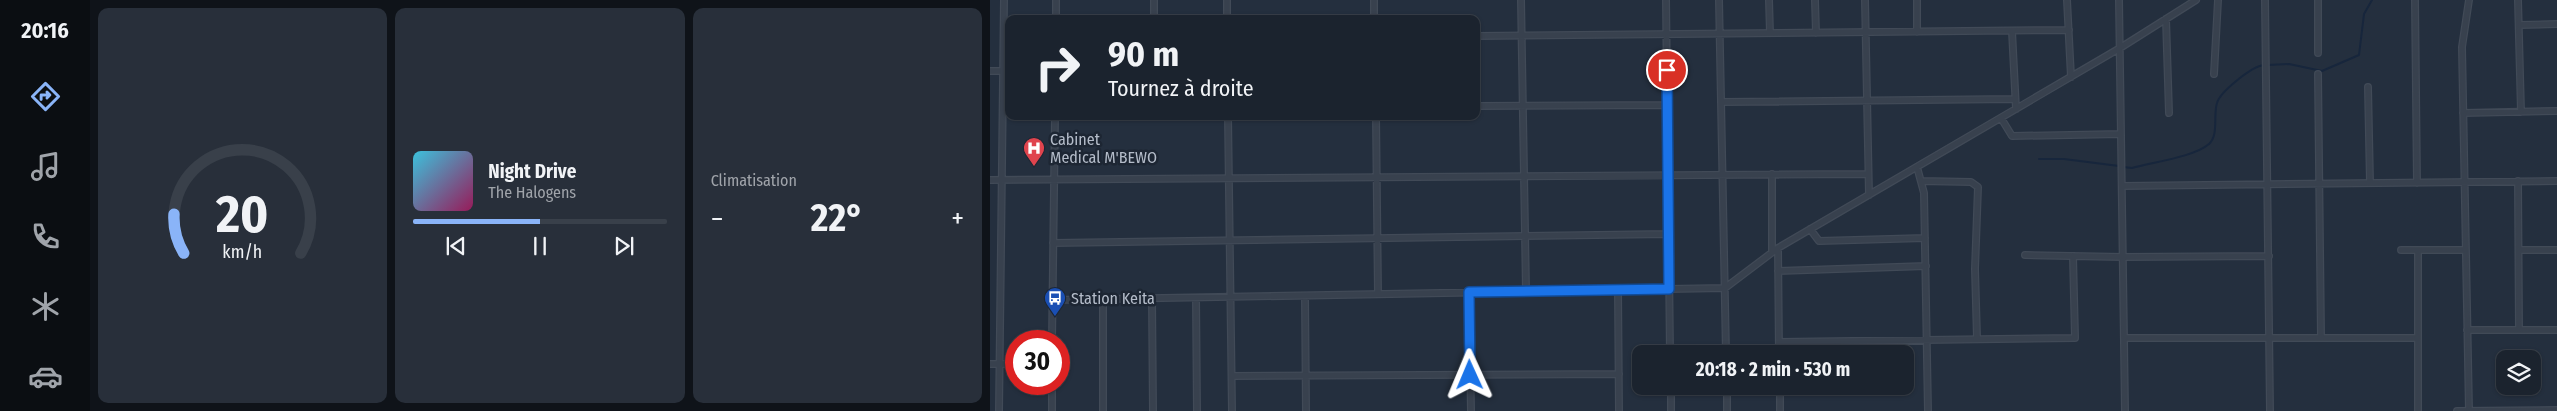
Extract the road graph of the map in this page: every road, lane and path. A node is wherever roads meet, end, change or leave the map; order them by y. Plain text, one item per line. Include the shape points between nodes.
1 (1004, 0) edge
2 (1056, 0) edge
3 (1154, 0) edge
4 (1227, 0) edge
5 (1374, 0) edge
6 (1521, 0) edge
7 (1666, 0) edge
8 (1719, 0) edge
9 (1769, 0) edge
10 (1816, 0) edge
11 (1865, 0) edge
12 (1917, 0) edge
13 (2067, 0) edge
14 (2119, 0) edge
15 (2196, 0) edge
16 (2218, 0) edge
17 (2266, 0) edge
18 (2318, 0) edge
19 (2415, 0) edge
20 (2469, 0) edge
21 (2518, 0) edge
22 (1056, 15) edge
23 (1154, 15) edge
24 (1227, 15) edge
25 (1374, 15) edge
26 (2166, 19) junction
27 (2557, 24) edge
28 (2519, 25) junction
29 (2068, 30) junction
30 (2012, 31) junction
31 (1866, 32) junction
32 (1917, 32) junction
33 (1770, 33) junction
34 (1816, 33) junction
35 (1666, 34) junction
36 (1720, 34) junction
37 (1005, 36) edge
38 (1480, 36) edge
39 (1522, 36) junction
40 (2120, 48) junction
41 (2318, 52) dead end
42 (990, 71) edge
43 (1005, 71) edge
44 (2214, 74) dead end
45 (2318, 74) dead end
46 (2071, 77) junction
47 (2368, 88) dead end
48 (1005, 98) edge
49 (1867, 99) junction
50 (2014, 99) junction
51 (1721, 102) junction
52 (1667, 105) junction
53 (1480, 106) edge
54 (1522, 106) junction
55 (2016, 109) junction
56 (2557, 111) edge
57 (2521, 112) junction
58 (2169, 113) dead end
59 (2463, 113) junction
60 (2001, 118) junction
61 (1055, 120) edge
62 (1228, 120) edge
63 (1376, 120) edge
64 (2121, 134) junction
65 (1917, 167) junction
66 (1772, 174) junction
67 (1868, 174) junction
68 (1668, 175) junction
69 (1722, 175) junction
70 (1524, 176) junction
71 (1376, 177) junction
72 (1229, 178) junction
73 (990, 180) edge
74 (1002, 180) junction
75 (1054, 180) junction
76 (1921, 181) junction
77 (2557, 181) edge
78 (2465, 182) junction
79 (2518, 182) junction
80 (2370, 183) junction
81 (2417, 183) junction
82 (2268, 184) junction
83 (2320, 184) junction
84 (2122, 186) junction
85 (1869, 196) junction
86 (1810, 229) junction
87 (1669, 234) junction
88 (1525, 236) junction
89 (1377, 238) junction
90 (1925, 238) junction
91 (1230, 239) junction
92 (1053, 242) junction
93 (1775, 250) junction
94 (2402, 250) dead end
95 (2418, 250) junction
96 (2466, 250) junction
97 (2519, 250) junction
98 (2557, 250) edge
99 (2025, 255) dead end
100 (2073, 256) junction
101 (2269, 256) junction
102 (2123, 258) junction
103 (1926, 266) junction
104 (1778, 271) junction
105 (1725, 288) junction
106 (1669, 289) junction
107 (1618, 290) junction
108 (1526, 291) junction
109 (1469, 292) junction
110 (1378, 294) junction
111 (1305, 296) junction
112 (1231, 297) junction
113 (1152, 298) junction
114 (1196, 298) junction
115 (1103, 299) junction
116 (1053, 300) junction
117 (1052, 330) edge
118 (2467, 330) junction
119 (2519, 330) junction
120 (2557, 330) edge
121 (1928, 338) junction
122 (1977, 338) junction
123 (2124, 338) junction
124 (2270, 338) junction
125 (2321, 338) junction
126 (2418, 338) junction
127 (1779, 342) joint
128 (1670, 345) edge
129 (1726, 345) edge
130 (990, 364) edge
131 (1000, 364) junction
132 (1005, 364) edge
133 (1619, 374) junction
134 (1470, 375) junction
135 (1232, 376) junction
136 (1306, 376) junction
137 (1052, 395) edge
138 (1670, 395) edge
139 (1727, 395) edge
140 (1780, 395) edge
141 (2557, 410) edge
142 (1000, 411) edge
143 (1052, 411) edge
144 (1103, 411) edge
145 (1153, 411) edge
146 (1197, 411) edge
147 (1232, 411) edge
148 (1306, 411) edge
149 (1471, 411) edge
150 (1619, 411) edge
151 (1671, 411) edge
152 (1727, 411) edge
153 (1780, 411) edge
154 (1928, 411) edge
155 (2126, 411) edge
156 (2270, 411) edge
157 (2418, 411) edge
158 (2457, 411) edge
159 (2469, 411) edge
160 (2523, 411) edge

1 - 37 street
2 - 22 street
3 - 23 street
4 - 24 street
5 - 25 street
6 - 39 street
7 - 35 street
8 - 36 street
9 - 33 street
10 - 34 street
11 - 31 street
12 - 32 street
13 - 29 street
14 - 40 street
15 - 26 street
16 - 44 street
17 - 82 street
18 - 41 street
19 - 81 street
20 - 59 street via 2462,47
21 - 28 street
26 - 40 street
26 - 58 street
27 - 28 street
28 - 57 street
29 - 30 street
29 - 46 street
30 - 32 street
30 - 50 street
31 - 32 street
31 - 34 street
31 - 49 street
33 - 34 street
33 - 36 street
35 - 36 street
35 - 39 street
35 - 52 street
36 - 51 street
38 - 39 street
39 - 54 street
40 - 46 street
40 - 64 street
42 - 43 street
45 - 83 street
46 - 55 street
47 - 80 street
48 - 74 street
49 - 50 street
49 - 51 street
49 - 67 street
50 - 55 street
51 - 69 street
52 - 54 street
52 - 68 street
53 - 54 street
54 - 70 street
55 - 60 street
56 - 57 street
57 - 59 street
59 - 78 street
60 - 64 street via 2012,136
60 - 65 street
61 - 75 street
62 - 72 street
63 - 71 street
64 - 84 street
65 - 76 street
65 - 85 street
66 - 67 street
66 - 69 street
66 - 93 street
67 - 85 street
68 - 69 street
68 - 70 street
68 - 87 street
69 - 105 street
70 - 71 street
70 - 88 street
71 - 72 street
71 - 89 street
72 - 75 street
72 - 91 street
73 - 74 street
74 - 75 street
74 - 131 street
75 - 92 street
76 - 90 street
76 - 122 street via 1971,182 1978,187
77 - 79 street
78 - 79 street
78 - 81 street
78 - 96 street
79 - 97 street
80 - 81 street
80 - 83 street
82 - 83 street
82 - 84 street
82 - 101 street
83 - 125 street
84 - 102 street
85 - 86 street
86 - 90 street via 1819,240
86 - 93 street
87 - 88 street
87 - 106 street
88 - 89 street
88 - 108 street
89 - 91 street
89 - 110 street
90 - 103 street
91 - 92 street
91 - 112 street
92 - 116 street
93 - 104 street
93 - 105 street
94 - 95 street
95 - 96 street
95 - 126 street
96 - 118 street
97 - 98 street
97 - 119 street
99 - 100 street
100 - 102 street
100 - 122 street via 2075,338
101 - 102 street
101 - 124 street
102 - 123 street
103 - 104 street
103 - 121 street
104 - 127 street
105 - 106 street
105 - 129 street
106 - 107 street
106 - 128 street
107 - 108 street
107 - 133 street
108 - 109 street
109 - 110 street
109 - 134 street
110 - 111 street
111 - 112 street
111 - 136 street
112 - 114 street
112 - 135 street
113 - 114 street
113 - 115 street
113 - 145 street
114 - 146 street
115 - 116 street
115 - 144 street
116 - 117 street
118 - 119 street
118 - 159 street
119 - 120 street
121 - 122 street
121 - 127 street
121 - 154 street
123 - 124 street
123 - 155 street
124 - 125 street
124 - 156 street
125 - 126 street
126 - 157 street
130 - 131 street
131 - 132 street
131 - 142 street
133 - 134 street
133 - 150 street
134 - 136 street
134 - 149 street
135 - 136 street
135 - 147 street
136 - 148 street
137 - 143 street
138 - 151 street
139 - 152 street
140 - 153 street
141 - 160 street
158 - 159 street
159 - 160 street

